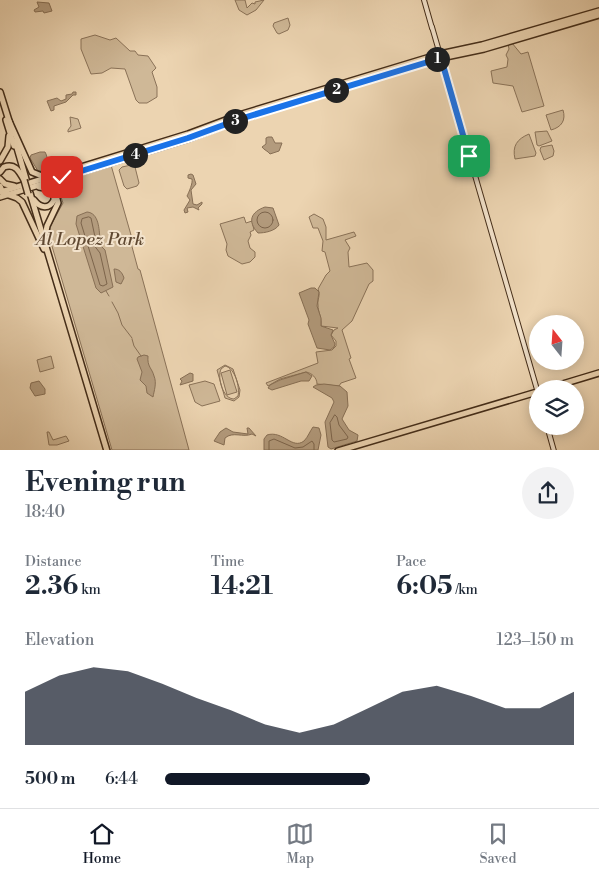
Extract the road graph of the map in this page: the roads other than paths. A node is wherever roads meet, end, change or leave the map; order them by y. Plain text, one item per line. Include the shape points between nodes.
1 (424, 0) edge
2 (599, 11) edge
3 (599, 15) edge
4 (573, 19) junction
5 (557, 28) junction
6 (524, 35) junction
7 (483, 47) junction
8 (440, 55) junction
9 (412, 62) junction
10 (390, 74) junction
11 (0, 92) edge
12 (0, 97) edge
13 (2, 103) edge
14 (276, 106) junction
15 (9, 121) junction
16 (8, 128) junction
17 (176, 138) junction
18 (155, 149) junction
19 (0, 161) edge
20 (79, 168) junction
21 (0, 172) edge
22 (62, 177) junction
23 (0, 178) edge
24 (50, 179) junction
25 (24, 182) junction
26 (55, 190) junction
27 (2, 192) edge
28 (30, 192) junction
29 (44, 241) junction
30 (44, 249) junction
31 (68, 323) junction
32 (599, 373) edge
33 (534, 380) edge
34 (576, 380) edge
35 (529, 394) edge
36 (550, 435) edge
37 (370, 442) junction
38 (106, 450) edge
39 (338, 450) edge
40 (345, 450) edge
41 (554, 450) edge

1 - 8 main road
2 - 4 main road
3 - 5 main road
4 - 5 main road
4 - 6 main road
5 - 6 main road
6 - 7 main road
7 - 8 main road
7 - 8 main road via 462,54
8 - 9 main road
8 - 10 main road
8 - 33 main road
9 - 10 main road via 392,70
9 - 14 main road
10 - 14 main road
11 - 13 main road
12 - 13 main road
13 - 15 main road
13 - 16 main road
14 - 17 main road via 232,117
14 - 18 main road
15 - 24 main road via 31,169 37,175
15 - 25 main road
16 - 19 main road via 9,144
16 - 25 main road
17 - 18 main road
17 - 20 main road
18 - 22 main road
20 - 22 main road
20 - 24 main road
21 - 25 main road via 4,167 12,166 19,170
22 - 24 main road
22 - 26 main road
23 - 25 main road via 5,184
24 - 25 main road
24 - 26 main road
24 - 28 main road
25 - 27 main road
25 - 28 main road, bridge
26 - 29 main road via 58,204 46,226
27 - 28 main road
27 - 30 main road via 22,202
28 - 28 main road via 44,187 50,189 55,198 51,205 44,207 38,205
28 - 29 main road
28 - 30 main road
29 - 31 main road
30 - 31 main road
31 - 38 main road
32 - 34 main road
35 - 37 main road
36 - 41 main road
37 - 39 main road
37 - 40 main road

